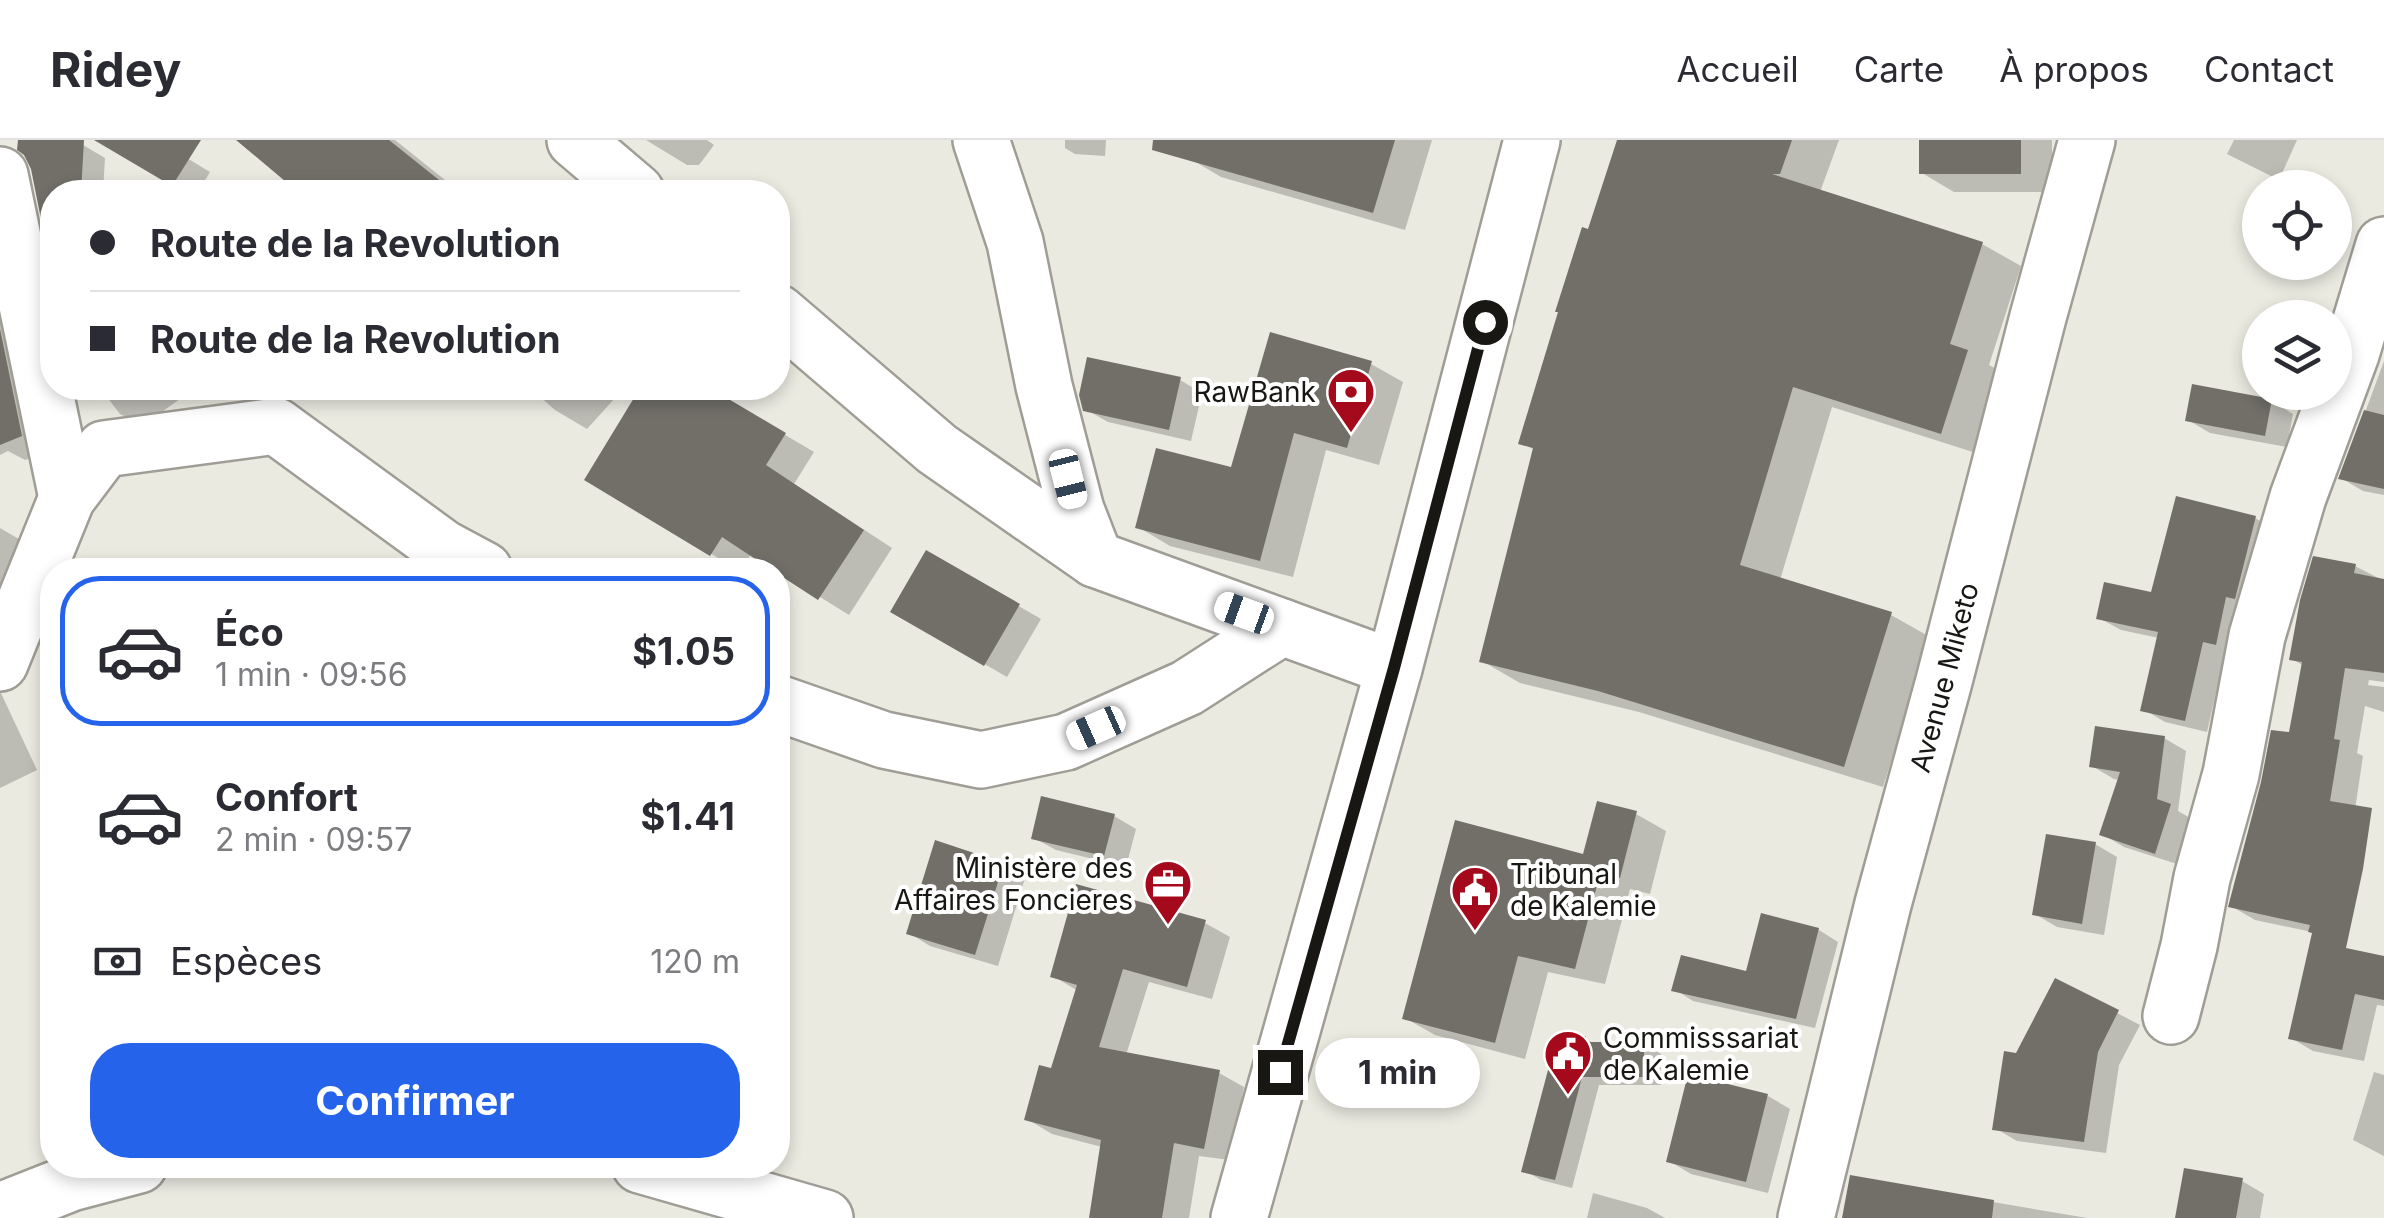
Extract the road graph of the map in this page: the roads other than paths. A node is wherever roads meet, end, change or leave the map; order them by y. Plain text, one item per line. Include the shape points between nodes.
1 (575, 140) edge
2 (980, 140) edge
3 (1532, 140) edge
4 (2087, 140) edge
5 (0, 175) edge
6 (622, 180) edge
7 (2384, 245) edge
8 (790, 323) edge
9 (40, 368) edge
10 (47, 400) edge
11 (67, 498) junction
12 (43, 558) edge
13 (462, 558) edge
14 (1095, 558) junction
15 (40, 564) edge
16 (1282, 626) junction
17 (0, 663) edge
18 (1394, 668) junction
19 (790, 707) edge
20 (2171, 1016) dead end
21 (90, 1178) edge
22 (686, 1178) edge
23 (0, 1211) edge
24 (826, 1218) edge
25 (1239, 1218) edge
26 (1806, 1218) edge

1 - 6 street
2 - 14 street via 1014,242 1044,386
3 - 18 street
4 - 26 street, Avenue Miketo
5 - 9 street
7 - 20 street via 2257,636 2231,774
8 - 14 street via 937,449
10 - 11 street
11 - 12 street
11 - 13 street via 104,449 276,426
14 - 16 street
15 - 17 street
16 - 18 street
16 - 19 street via 1152,704 1066,742 981,760 884,740
18 - 25 street
21 - 23 street
22 - 24 street

